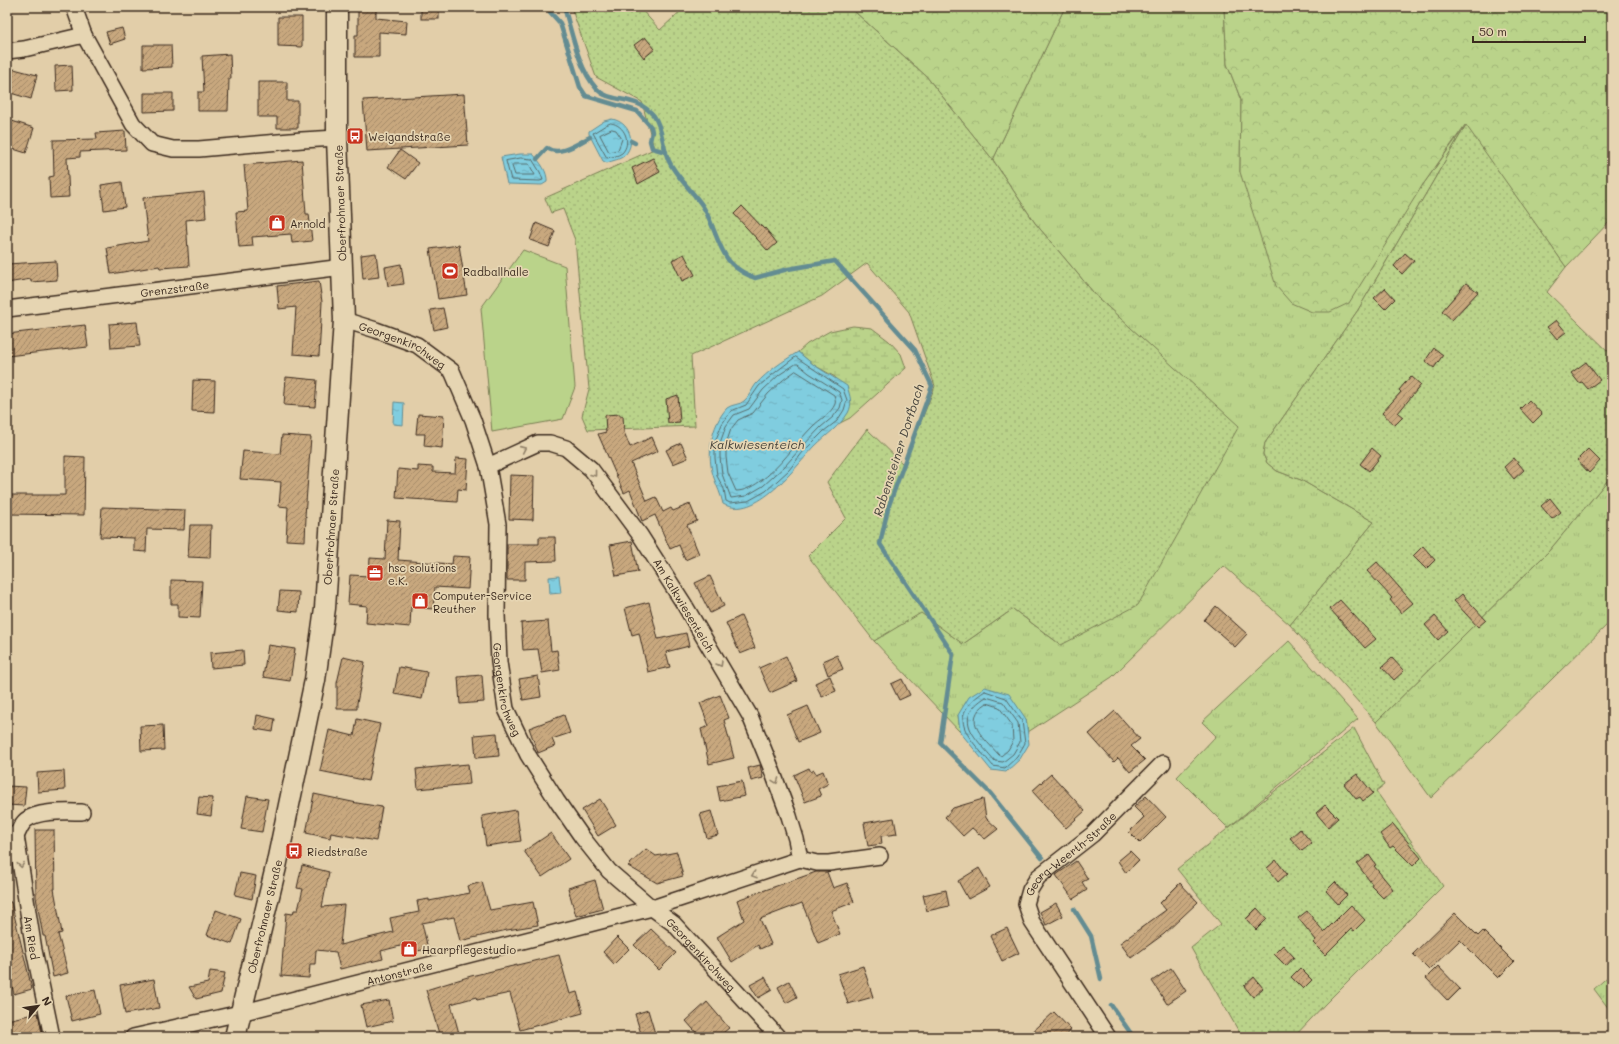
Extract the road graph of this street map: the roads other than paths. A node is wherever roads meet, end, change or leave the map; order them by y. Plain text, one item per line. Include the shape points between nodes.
1 (74, 7) edge
2 (336, 7) edge
3 (84, 35) junction
4 (7, 50) edge
5 (337, 138) junction
6 (343, 267) junction
7 (7, 309) edge
8 (344, 320) junction
9 (488, 466) junction
10 (1163, 763) dead end
11 (82, 812) dead end
12 (12, 835) edge
13 (880, 856) dead end
14 (800, 859) junction
15 (652, 908) junction
16 (240, 1013) junction
17 (52, 1037) edge
18 (133, 1037) edge
19 (235, 1037) edge
20 (778, 1037) edge
21 (1108, 1037) edge

1 - 3 street
2 - 5 main road, Oberfrohnaer Straße
3 - 4 street via 24,49
3 - 5 street via 133,124 152,144 173,150
5 - 6 main road, Oberfrohnaer Straße
6 - 7 street, Grenzstraße
6 - 8 main road, Oberfrohnaer Straße
8 - 9 street, Georgenkirchweg via 417,345 452,371 473,420
8 - 16 main road, Oberfrohnaer Straße via 325,608 315,680 276,867
9 -> 14 street, Am Kalkwiesenteich via 538,443 550,443 566,448 591,469 640,535 750,716 789,816
9 - 15 street, Georgenkirchweg via 498,524 499,662 506,709 528,755 582,837 609,871
10 - 21 street, Georg-Weerth-Straße via 1093,834 1038,877 1030,890 1026,904 1032,922
11 - 12 street, Am Ried via 44,814 27,820
12 -> 17 street, Am Ried
13 - 14 street via 829,863
14 -> 15 street
15 - 16 street, Antonstraße
15 - 20 street, Georgenkirchweg via 674,924
16 - 18 street
16 - 19 main road, Oberfrohnaer Straße

